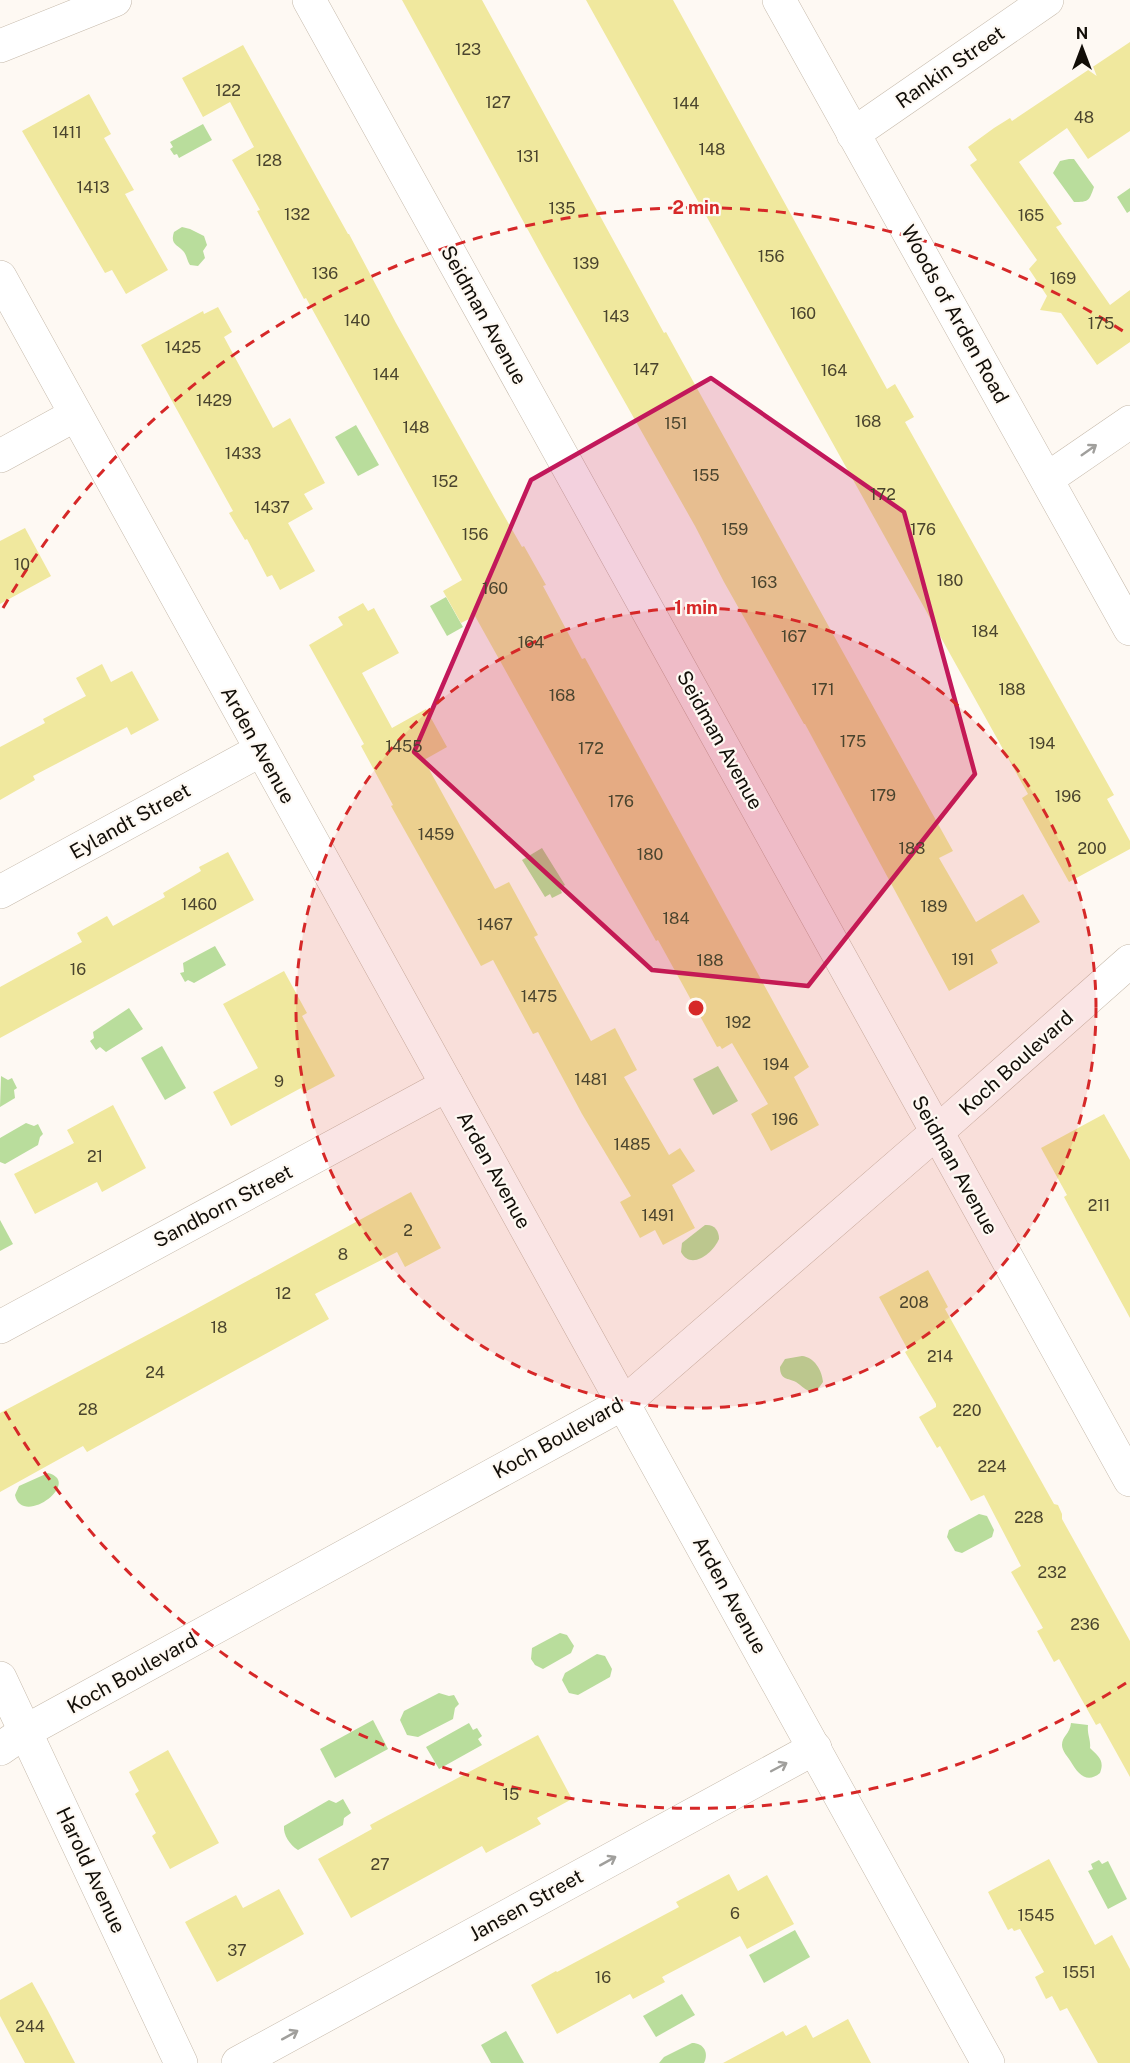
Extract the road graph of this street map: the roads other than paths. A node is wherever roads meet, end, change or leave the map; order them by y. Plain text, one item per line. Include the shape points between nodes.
1 (115, 0) edge
2 (309, 0) edge
3 (779, 0) edge
4 (1047, 0) edge
5 (0, 46) edge
6 (853, 134) junction
7 (0, 277) edge
8 (75, 415) junction
9 (1130, 422) edge
10 (0, 456) edge
11 (1047, 479) junction
12 (1130, 629) edge
13 (261, 750) junction
14 (0, 892) edge
15 (1130, 962) edge
16 (447, 1086) junction
17 (937, 1132) junction
18 (0, 1327) edge
19 (624, 1403) junction
20 (1130, 1480) edge
21 (0, 1678) edge
22 (13, 1740) edge
23 (815, 1748) junction
24 (181, 2063) edge
25 (238, 2063) edge
26 (988, 2063) edge

1 - 5 street
2 - 17 street, Seidman Avenue
3 - 6 street, Woods of Arden Road
4 - 6 street, Rankin Street
6 - 11 street, Woods of Arden Road
7 - 8 street, Arden Avenue
8 - 10 street
8 - 13 street, Arden Avenue
11 -> 9 street
11 - 12 street, Woods of Arden Road
13 - 14 street, Eylandt Street
13 - 16 street, Arden Avenue
15 - 17 street, Koch Boulevard
16 - 18 street, Sandborn Street
16 - 19 street, Arden Avenue
17 - 19 street, Koch Boulevard
17 - 20 street, Seidman Avenue
19 - 22 street, Koch Boulevard
19 - 23 street, Arden Avenue
21 - 22 street, Harold Avenue
22 - 24 street, Harold Avenue
25 -> 23 street, Jansen Street
23 - 26 street, Arden Avenue

